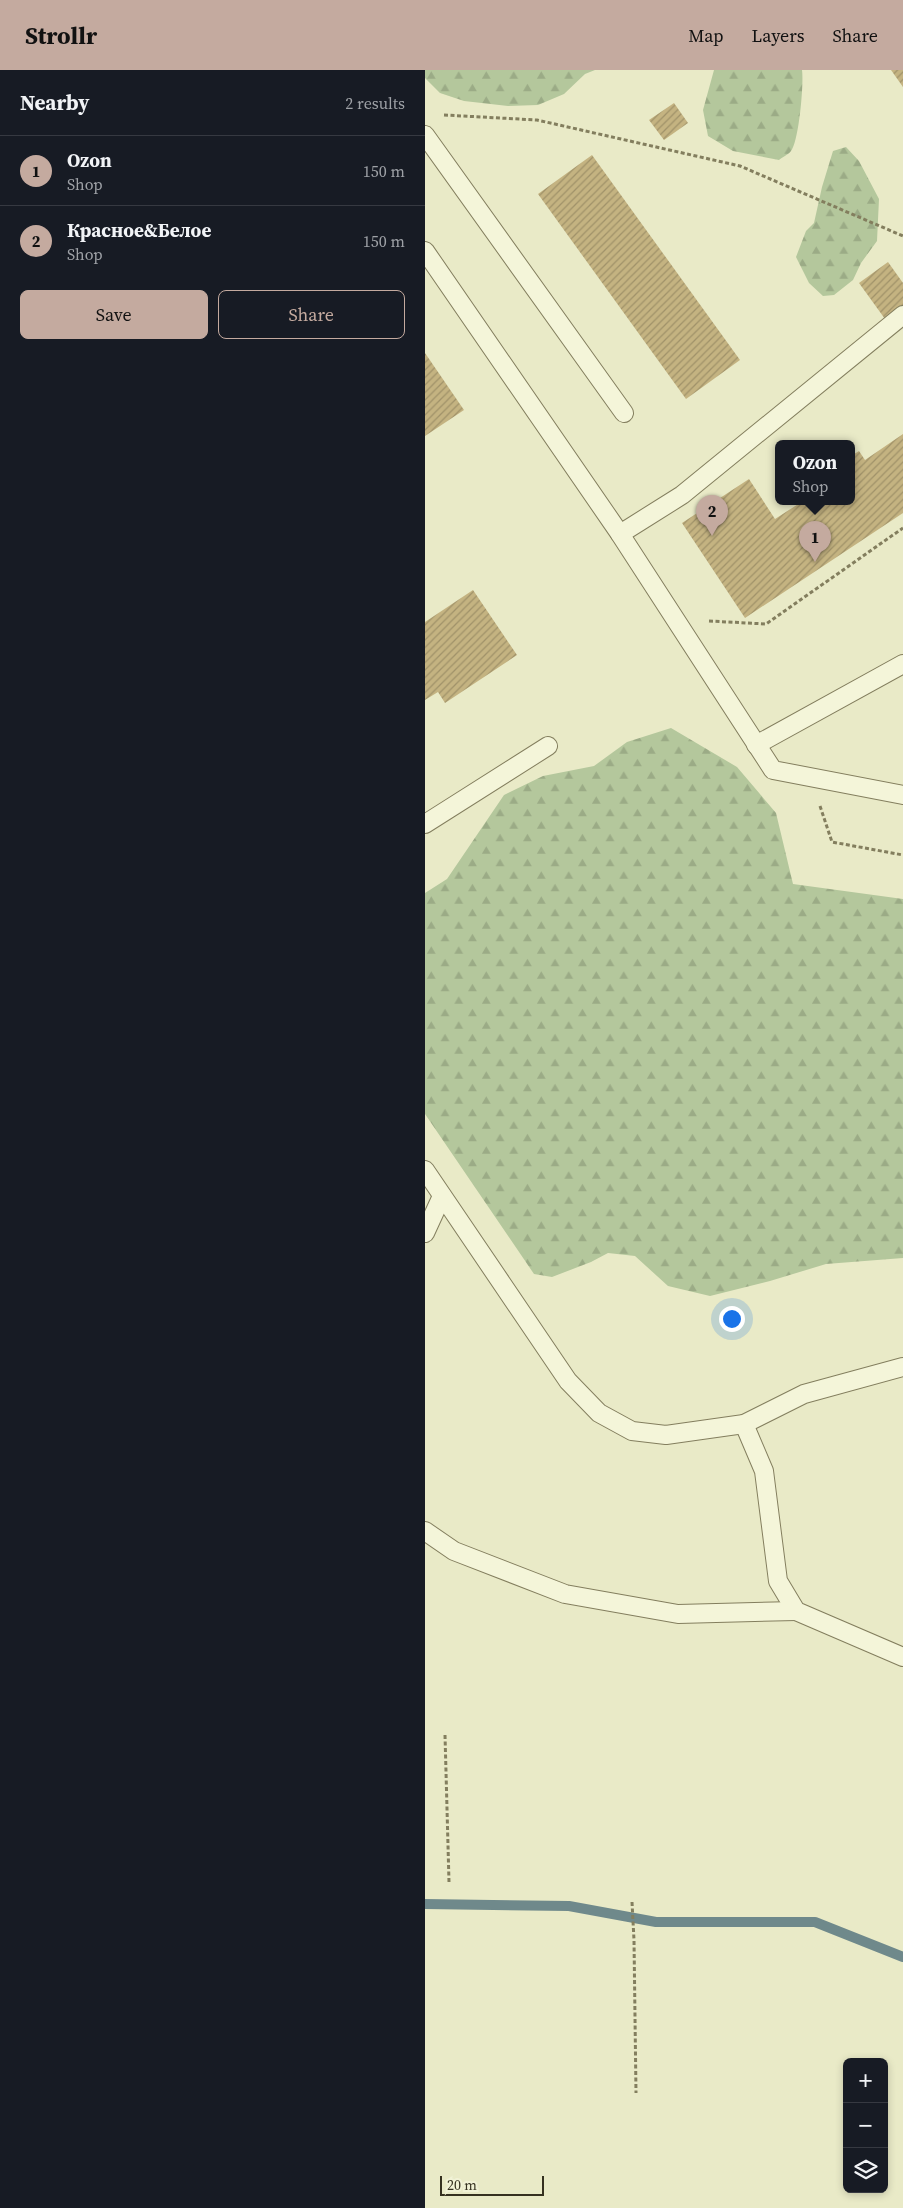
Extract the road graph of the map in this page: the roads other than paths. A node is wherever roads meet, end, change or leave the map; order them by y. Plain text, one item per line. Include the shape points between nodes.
1 (425, 135) edge
2 (425, 251) edge
3 (903, 315) edge
4 (624, 413) dead end
5 (620, 534) junction
6 (903, 664) edge
7 (756, 745) junction
8 (548, 746) dead end
9 (903, 795) edge
10 (425, 824) edge
11 (425, 1170) edge
12 (442, 1196) junction
13 (425, 1233) edge
14 (903, 1367) edge
15 (744, 1424) junction
16 (425, 1531) edge
17 (796, 1611) junction
18 (903, 1657) edge

1 - 4 lane
2 - 5 lane
3 - 5 lane via 682,495
5 - 7 lane
6 - 7 lane
7 - 9 lane via 773,770
8 - 10 lane
11 - 12 lane
12 - 13 lane
12 - 15 lane via 568,1382 599,1413 632,1431 666,1435
14 - 15 lane via 804,1394
15 - 17 lane via 763,1471 778,1581
16 - 17 lane via 454,1551 565,1594 677,1614
17 - 18 lane

